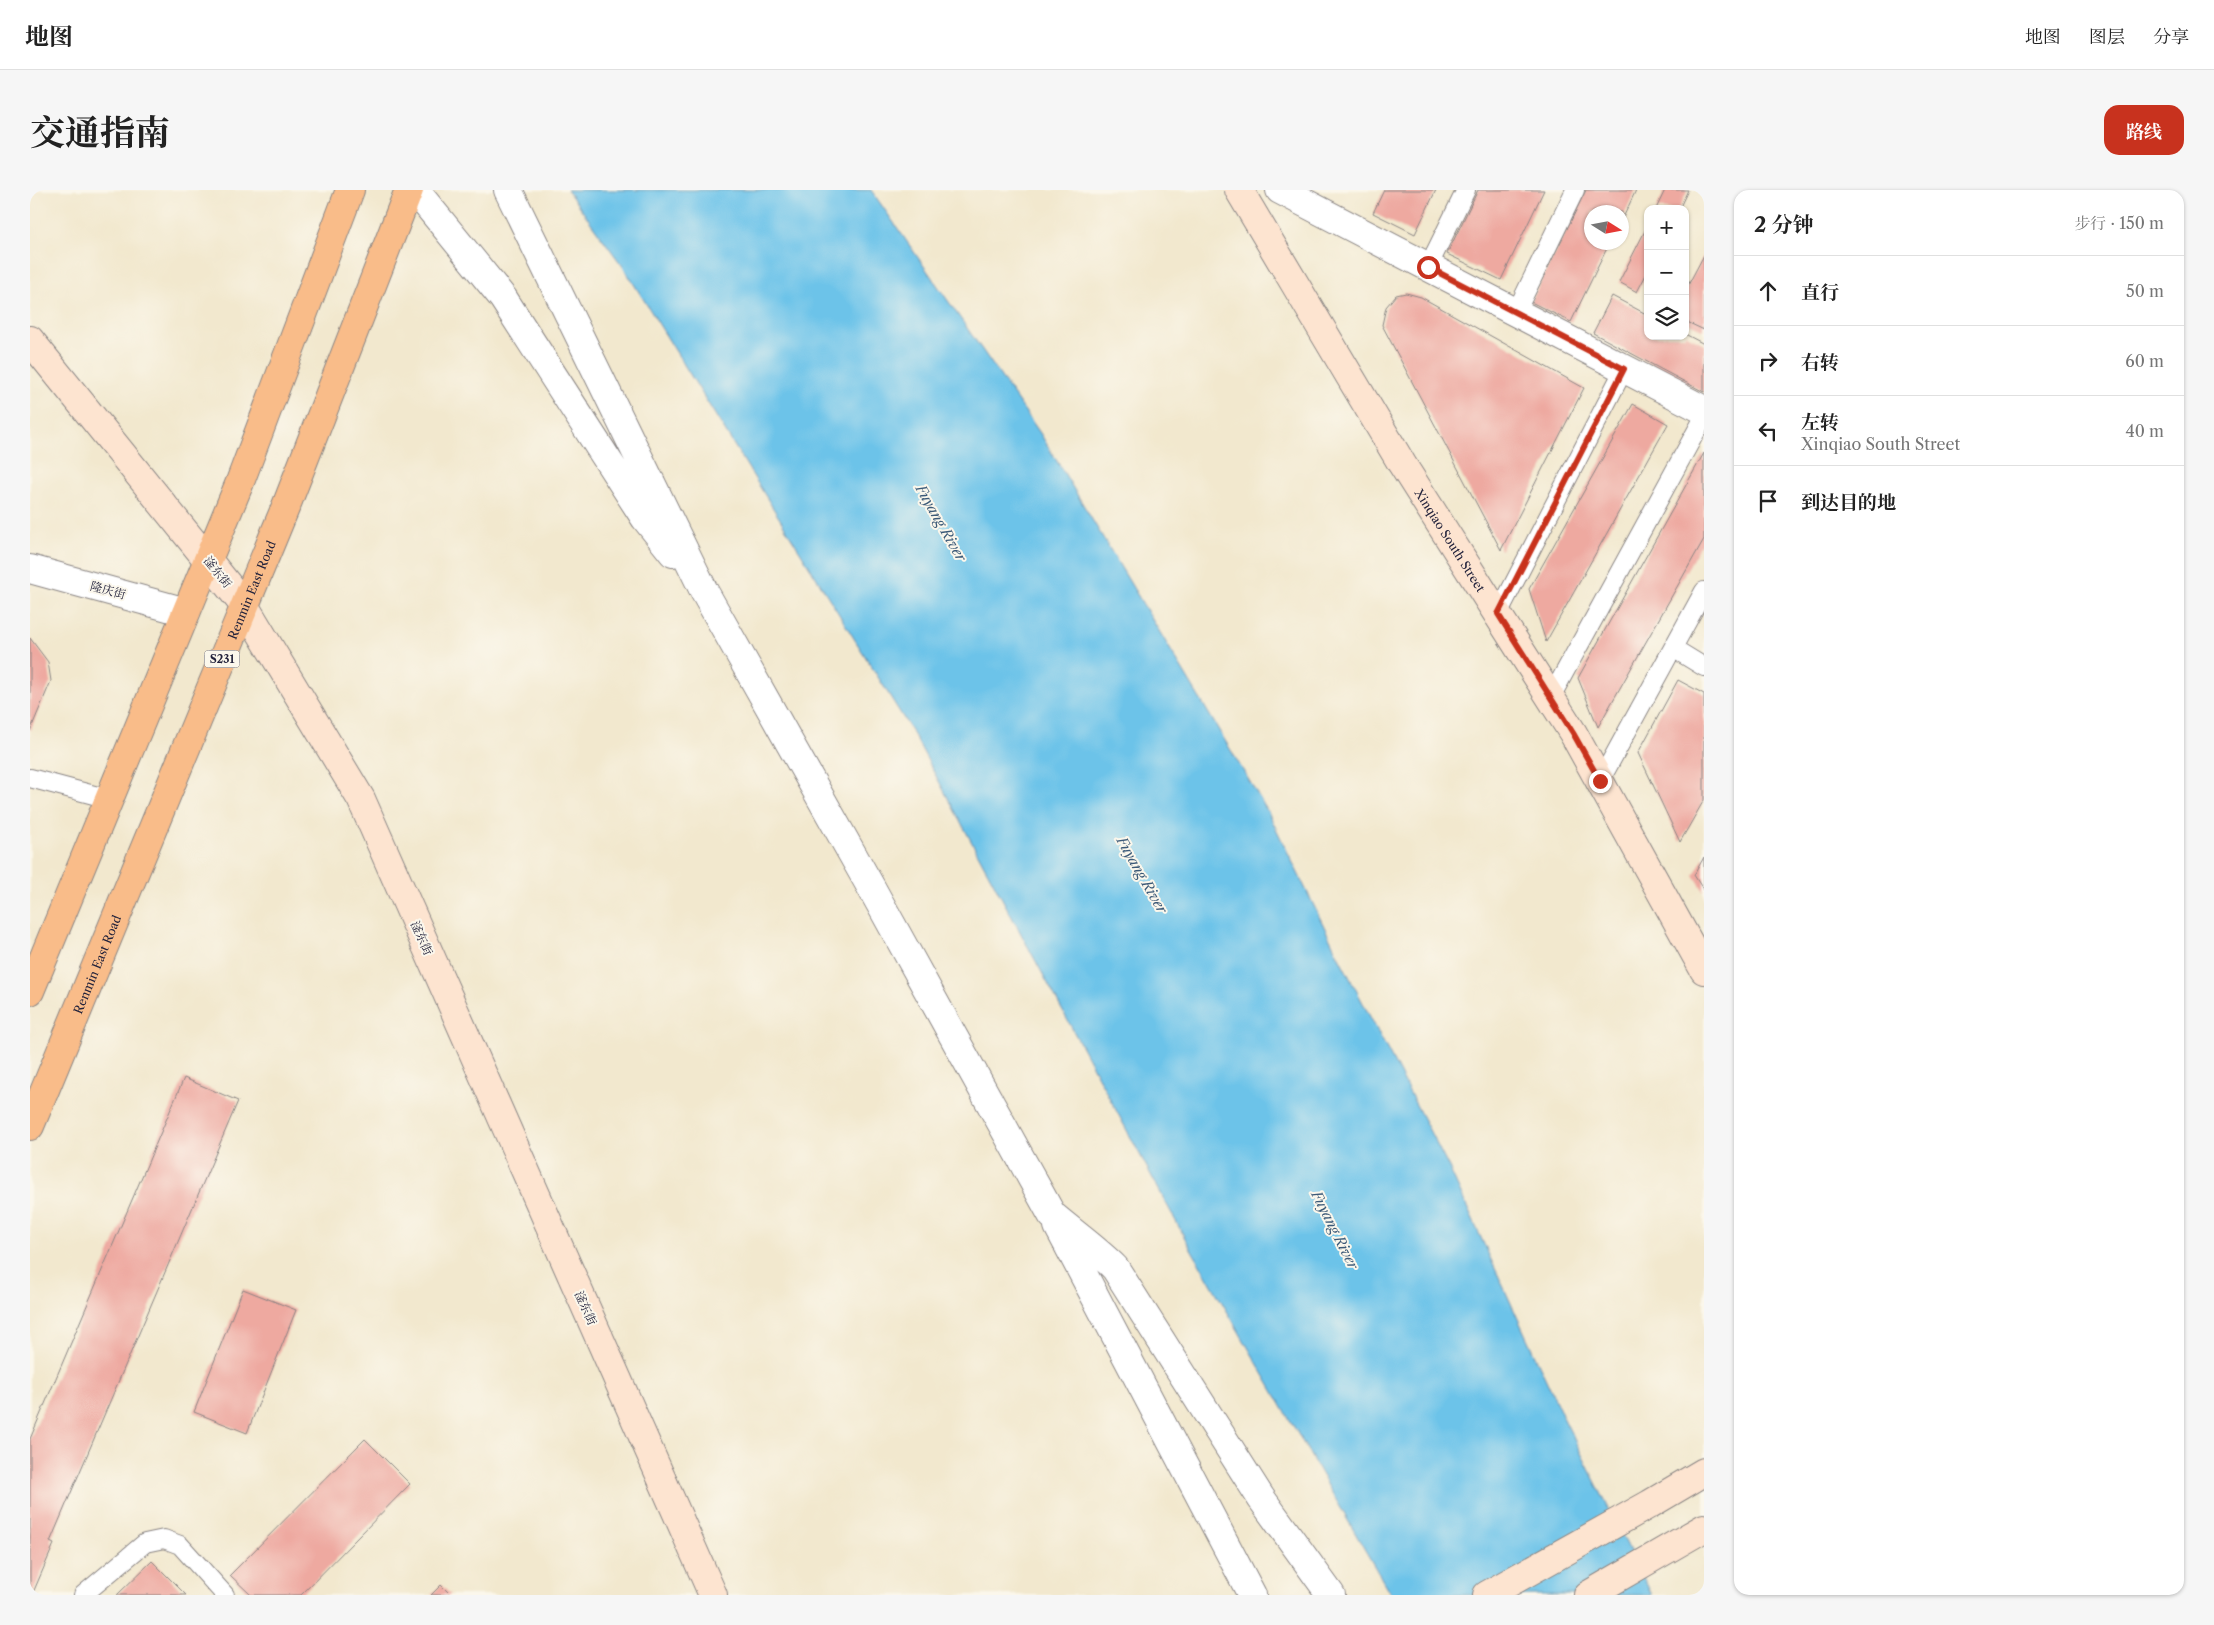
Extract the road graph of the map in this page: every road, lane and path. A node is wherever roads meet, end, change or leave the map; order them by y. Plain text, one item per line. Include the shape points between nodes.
1 (350, 190) edge
2 (409, 190) edge
3 (415, 190) edge
4 (508, 190) edge
5 (1239, 190) edge
6 (1280, 190) edge
7 (1466, 190) edge
8 (1575, 190) edge
9 (1428, 267) junction
10 (1516, 312) junction
11 (30, 340) edge
12 (1624, 369) junction
13 (1704, 410) edge
14 (1704, 417) edge
15 (207, 560) junction
16 (30, 569) edge
17 (1704, 591) edge
18 (704, 592) junction
19 (244, 605) junction
20 (186, 612) junction
21 (1498, 614) junction
22 (1673, 648) junction
23 (1704, 666) edge
24 (1551, 697) junction
25 (30, 778) edge
26 (1600, 781) junction
27 (109, 799) junction
28 (1704, 970) edge
29 (30, 991) edge
30 (30, 1126) edge
31 (1052, 1215) junction
32 (1693, 1478) edge
33 (1704, 1528) edge
34 (83, 1595) edge
35 (225, 1595) edge
36 (713, 1595) edge
37 (1252, 1595) edge
38 (1330, 1595) edge
39 (1487, 1595) edge
40 (1588, 1595) edge

1 - 15 main road via 240,482
2 - 19 main road, Renmin East Road / S231
3 - 18 street via 503,298 645,518
4 - 18 street
5 - 21 street, Xinqiao South Street via 1402,464
6 - 9 street
7 - 9 lane
8 - 10 lane
9 - 10 street
10 - 12 street
11 - 15 street, 滏东街
12 - 13 street
12 - 21 lane
14 - 24 lane
15 - 19 street, 滏东街
15 - 20 main road
16 - 20 street, 隆庆街
17 - 22 lane
18 - 31 street via 868,880
19 - 30 main road, Renmin East Road / S231
19 - 36 street, 滏东街 via 361,800
20 - 27 main road
21 - 24 street, Xinqiao South Street
22 - 23 lane
22 - 26 lane
24 - 26 street, Xinqiao South Street
25 - 27 lane
26 - 28 street, Xinqiao South Street
27 - 29 main road
31 - 37 street
31 - 38 street via 1115,1268 1261,1498
32 - 39 street
33 - 40 street
34 - 35 lane via 145,1543 164,1539 180,1545

